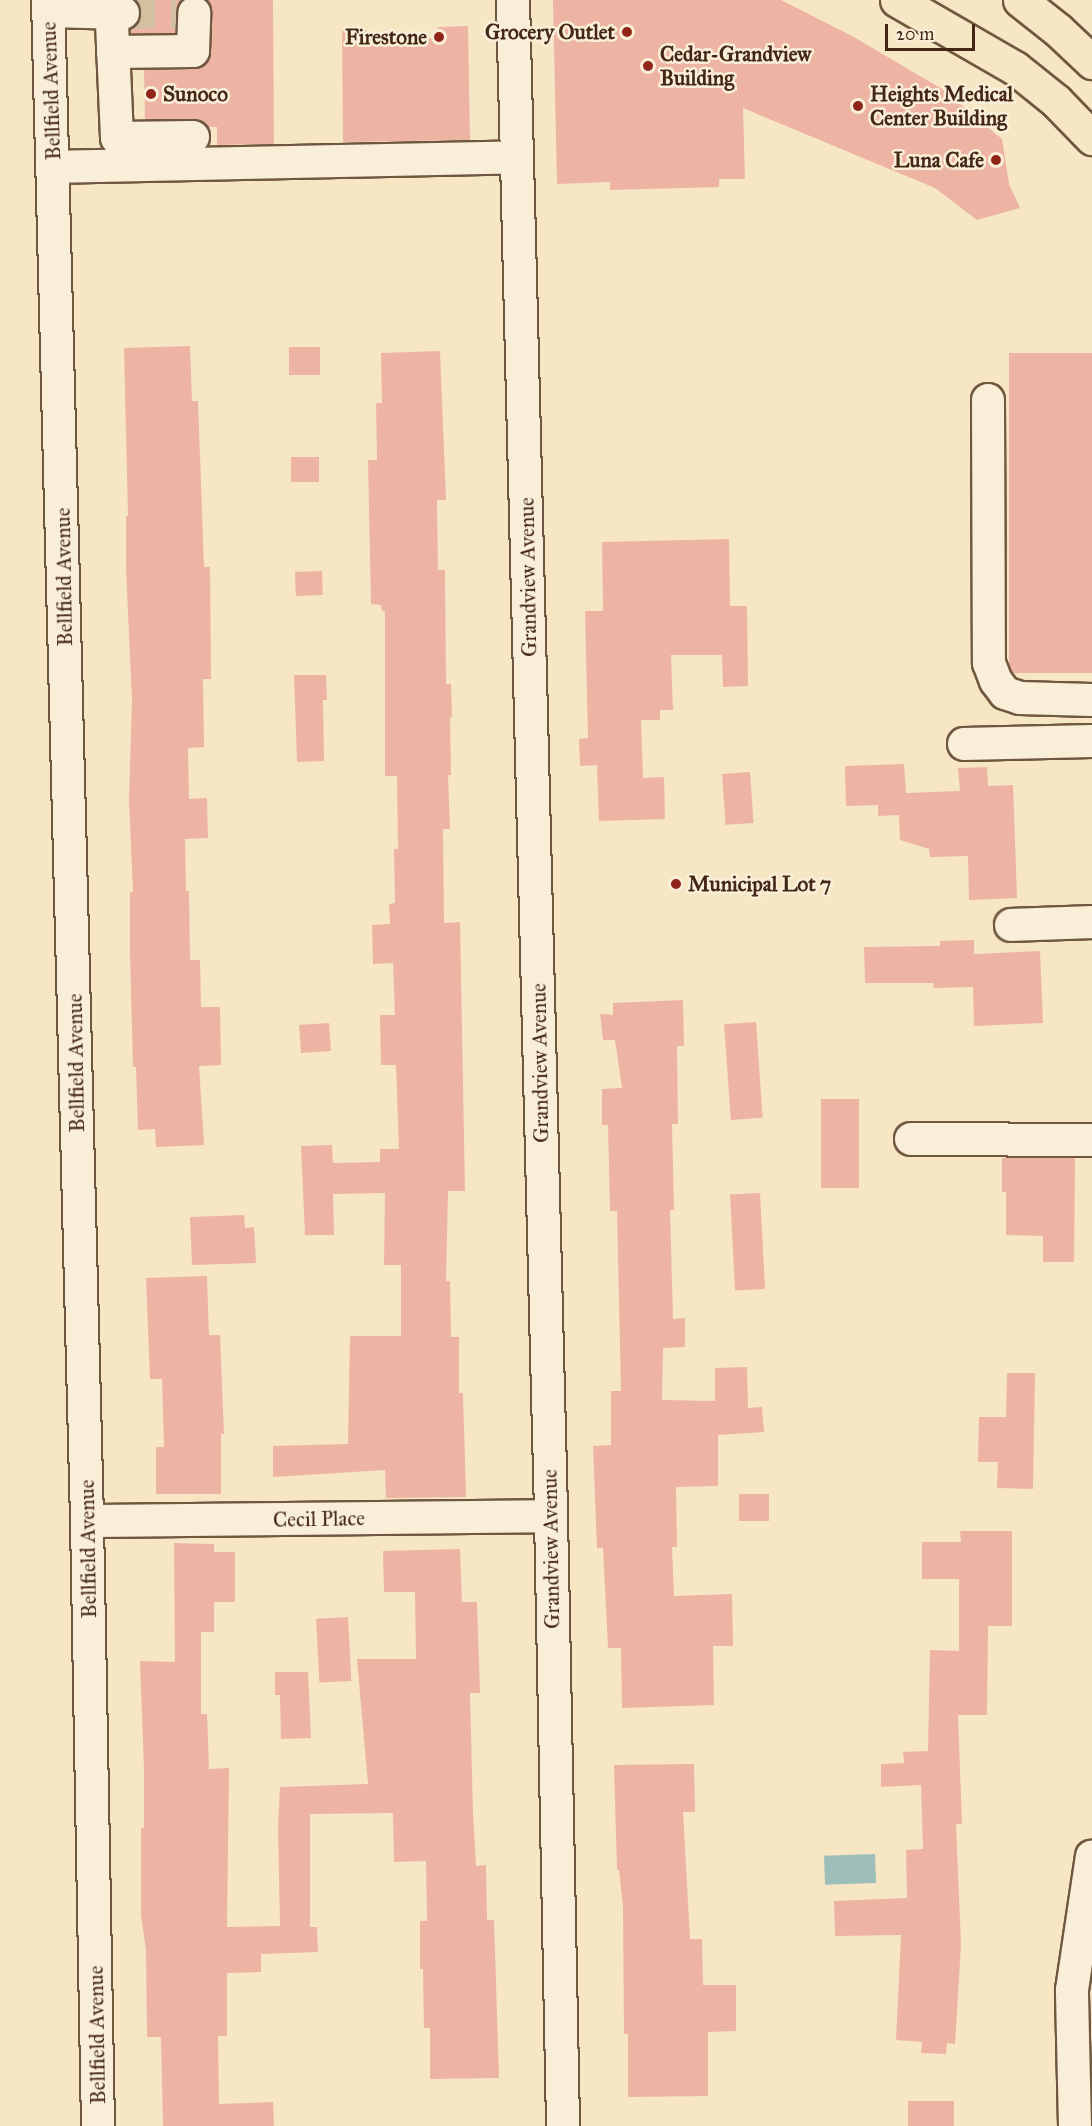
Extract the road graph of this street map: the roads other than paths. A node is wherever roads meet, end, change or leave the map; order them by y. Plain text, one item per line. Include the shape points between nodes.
1 (513, 0) edge
2 (897, 0) edge
3 (1020, 0) edge
4 (48, 5) edge
5 (188, 8) edge
6 (115, 9) edge
7 (113, 52) junction
8 (1092, 62) edge
9 (194, 137) dead end
10 (1092, 138) edge
11 (517, 157) junction
12 (54, 167) junction
13 (988, 400) dead end
14 (1092, 700) edge
15 (1092, 741) edge
16 (964, 744) dead end
17 (1092, 922) edge
18 (1011, 925) dead end
19 (911, 1139) dead end
20 (1092, 1140) edge
21 (551, 1516) junction
22 (87, 1521) junction
23 (1092, 1856) edge
24 (98, 2126) edge
25 (563, 2126) edge
26 (1075, 2126) edge

1 - 11 street, Grandview Avenue
2 - 10 main road via 1014,68 1056,101
3 - 8 main road
4 - 6 street
4 - 12 street, Bellfield Avenue
5 - 7 street via 193,51
6 - 7 street
7 - 9 street via 117,138
11 - 12 street
11 - 21 street, Grandview Avenue
12 - 22 street, Bellfield Avenue
13 - 14 street via 989,663 1005,693 1020,698
15 - 16 street
17 - 18 street
19 - 20 street
21 - 22 street, Cecil Place
21 - 25 street, Grandview Avenue
22 - 24 street, Bellfield Avenue
23 - 26 street via 1072,1990

